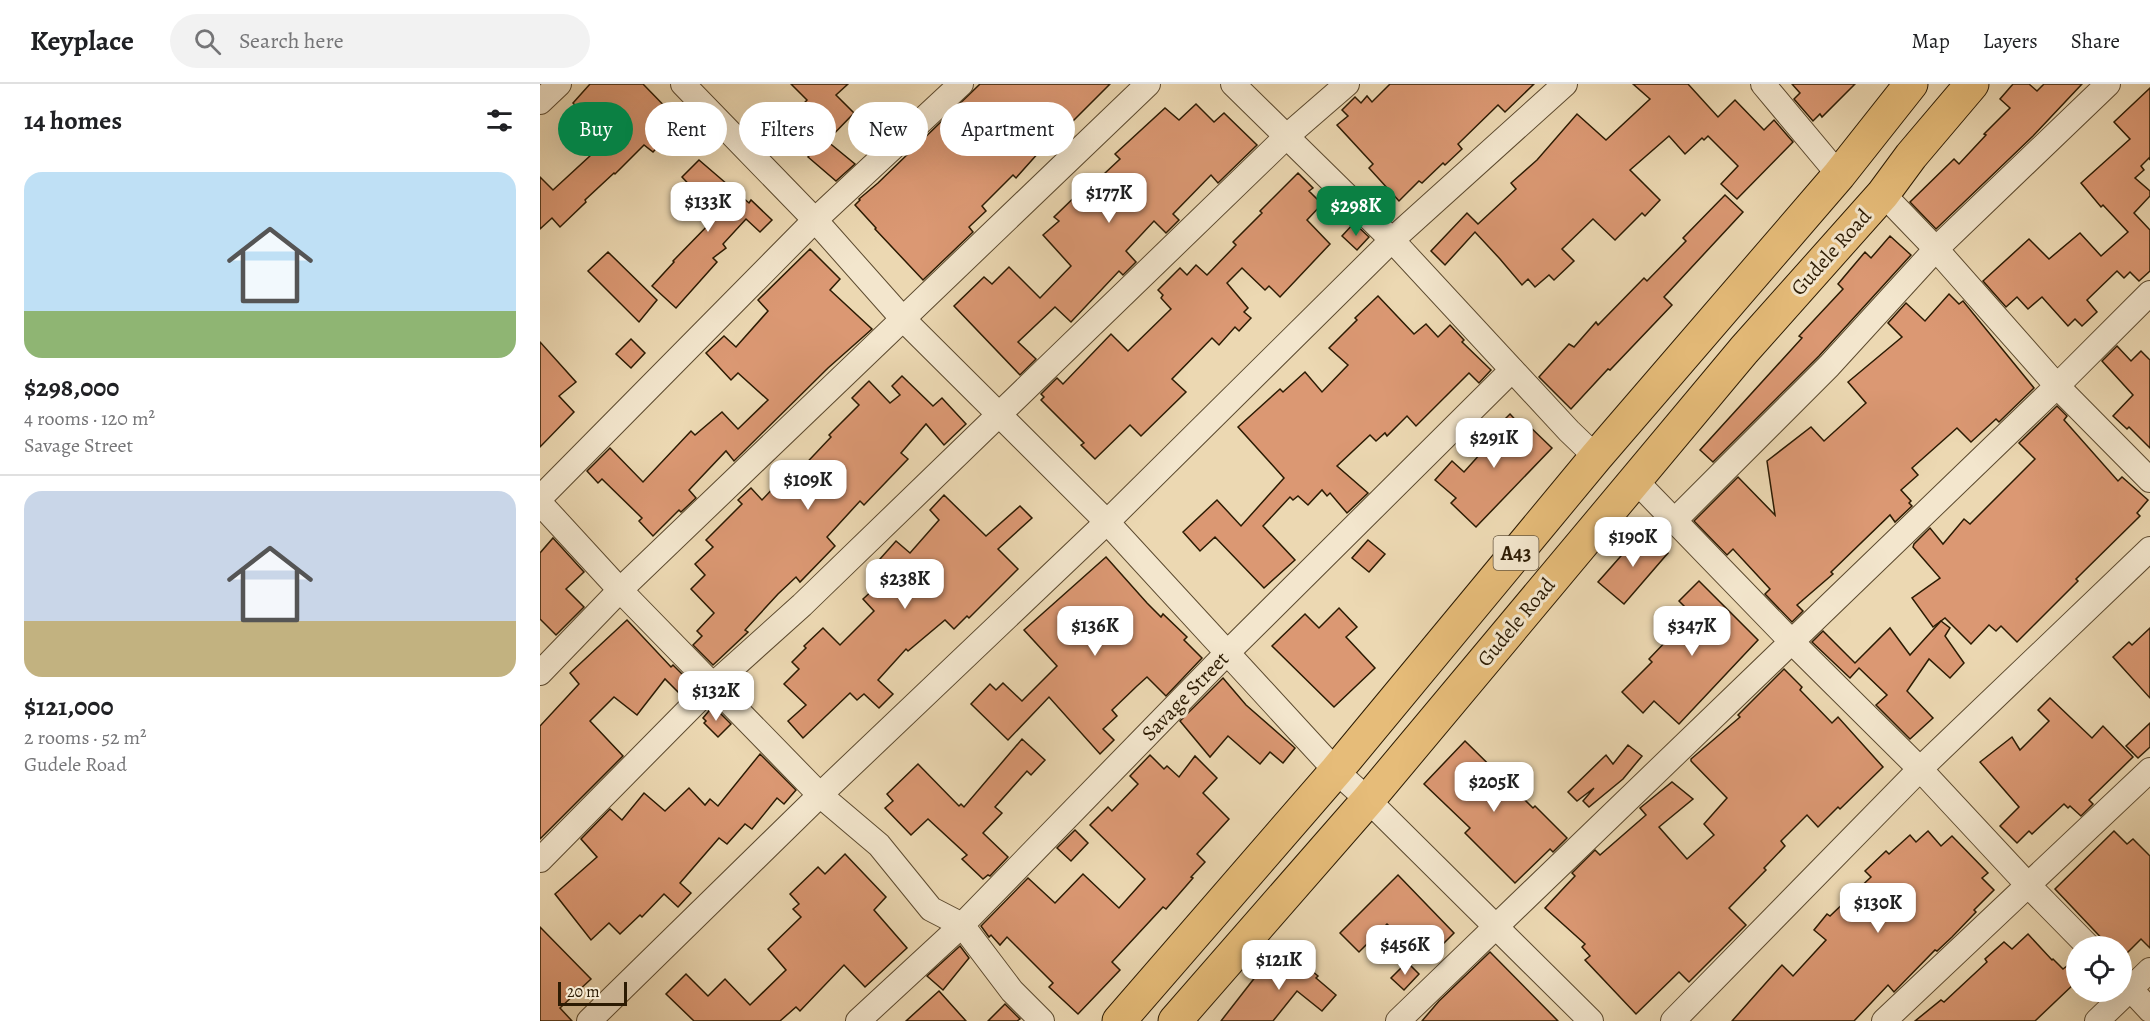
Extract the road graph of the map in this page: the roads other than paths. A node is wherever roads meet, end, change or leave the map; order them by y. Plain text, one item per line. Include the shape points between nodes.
1 (559, 84) edge
2 (683, 84) edge
3 (962, 84) edge
4 (1148, 84) edge
5 (1233, 84) edge
6 (1347, 84) edge
7 (1565, 84) edge
8 (1762, 84) edge
9 (1911, 84) edge
10 (1972, 84) edge
11 (2108, 84) edge
12 (540, 102) edge
13 (1287, 136) junction
14 (1839, 175) junction
15 (1883, 194) junction
16 (814, 220) junction
17 (1392, 240) junction
18 (1936, 249) junction
19 (2150, 293) edge
20 (902, 318) junction
21 (1512, 370) junction
22 (2057, 386) junction
23 (998, 415) junction
24 (1596, 457) junction
25 (2150, 480) edge
26 (1636, 481) junction
27 (540, 498) edge
28 (540, 503) edge
29 (1674, 520) junction
30 (1107, 522) junction
31 (2150, 549) edge
32 (620, 591) junction
33 (1791, 641) junction
34 (1226, 654) junction
35 (540, 673) edge
36 (713, 684) junction
37 (1920, 769) junction
38 (2150, 770) edge
39 (1336, 771) junction
40 (820, 795) junction
41 (1368, 800) junction
42 (540, 860) edge
43 (2028, 885) junction
44 (962, 925) junction
45 (1495, 926) junction
46 (2078, 936) edge
47 (2150, 970) edge
48 (2132, 980) edge
49 (2132, 990) edge
50 (2112, 1002) edge
51 (2150, 1010) edge
52 (589, 1021) edge
53 (858, 1021) edge
54 (1042, 1021) edge
55 (1119, 1021) edge
56 (1175, 1021) edge
57 (1398, 1021) edge
58 (1591, 1021) edge
59 (1673, 1021) edge
60 (1884, 1021) edge
61 (2097, 1021) edge

1 - 12 street
2 - 16 street
3 - 16 street
4 - 20 street
5 - 13 street
6 - 13 street
7 - 17 street
8 - 14 street
9 - 14 highway, Gudele Road / A43
10 - 15 highway, Gudele Road / A43
11 - 18 street
13 - 17 street
13 - 23 street
14 - 24 highway, Gudele Road / A43
15 - 18 street
15 - 26 highway, Gudele Road / A43 via 1744,350
16 - 20 street
16 - 27 street
17 - 21 street
17 - 30 street
18 - 22 street
18 - 29 street via 1829,366
19 - 22 street
20 - 23 street
20 - 32 street
21 - 24 street
21 - 34 street, Savage Street
22 - 25 street
22 - 33 street
23 - 30 street
23 - 36 street via 802,605
24 - 39 highway, Gudele Road / A43
26 - 29 street
26 - 41 highway, Gudele Road / A43
28 - 32 street
29 - 33 street
30 - 34 street
30 - 40 street
31 - 37 street
32 - 35 street
32 - 36 street
33 - 37 street
33 - 45 street
34 - 39 street
34 - 44 street, Savage Street
36 - 40 street
36 - 42 street
37 - 43 street
37 - 59 street
38 - 43 street
39 - 41 street
39 - 55 highway, Gudele Road / A43
40 - 44 street via 879,845 931,909
40 - 52 street
41 - 45 street
41 - 56 highway, Gudele Road / A43
43 - 46 street
43 - 60 street
44 - 53 street, Savage Street
44 - 54 street via 1011,991
45 - 57 street
45 - 58 street
47 - 48 street
49 - 51 street
50 - 61 street

